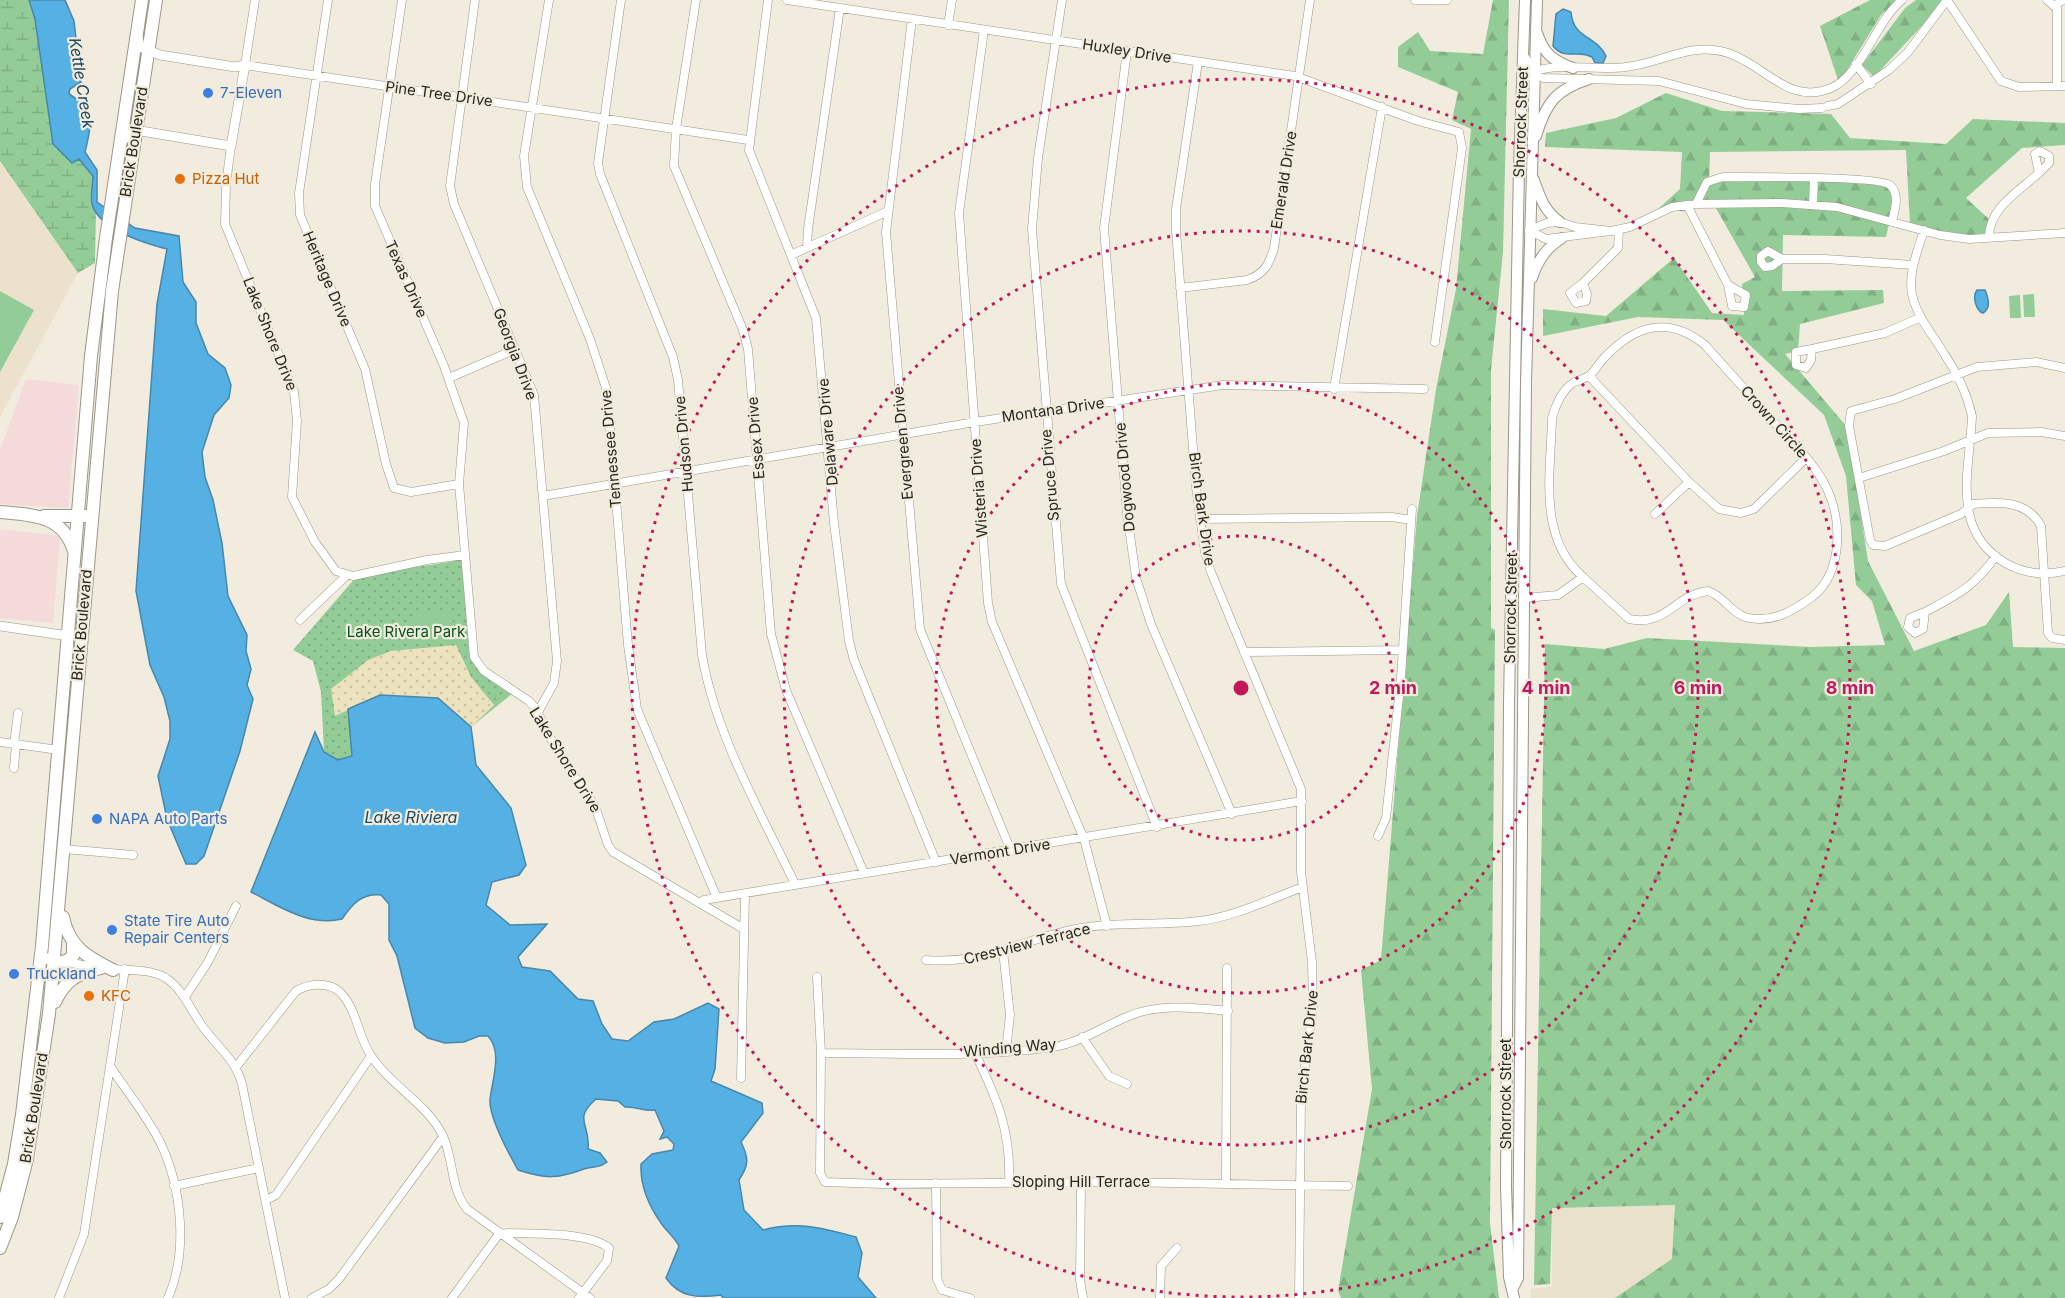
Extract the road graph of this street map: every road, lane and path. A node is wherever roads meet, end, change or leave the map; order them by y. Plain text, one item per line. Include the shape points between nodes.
1 (142, 0) edge
2 (156, 0) edge
3 (255, 0) edge
4 (328, 0) edge
5 (402, 0) edge
6 (475, 0) edge
7 (549, 0) edge
8 (621, 0) edge
9 (696, 0) edge
10 (768, 0) edge
11 (787, 0) edge
12 (952, 0) edge
13 (1062, 0) edge
14 (1310, 0) edge
15 (1415, 0) edge
16 (1434, 0) edge
17 (1447, 0) edge
18 (1525, 0) edge
19 (1537, 0) edge
20 (1902, 0) edge
21 (1947, 0) edge
22 (2047, 0) edge
23 (2060, 3) edge
24 (840, 8) junction
25 (912, 19) junction
26 (948, 25) junction
27 (1535, 26) junction
28 (984, 30) junction
29 (138, 37) junction
30 (1056, 41) junction
31 (1127, 51) junction
32 (149, 52) junction
33 (1523, 53) junction
34 (1198, 62) junction
35 (1856, 64) junction
36 (245, 65) junction
37 (1573, 68) junction
38 (1534, 72) junction
39 (316, 75) junction
40 (1299, 77) junction
41 (1589, 79) junction
42 (1521, 84) junction
43 (1871, 84) junction
44 (389, 86) junction
45 (2061, 86) edge
46 (1802, 92) junction
47 (460, 97) junction
48 (532, 107) junction
49 (1382, 107) junction
50 (1802, 109) junction
51 (604, 118) junction
52 (676, 129) junction
53 (135, 130) junction
54 (748, 140) junction
55 (120, 143) junction
56 (231, 146) junction
57 (1532, 147) junction
58 (1519, 167) junction
59 (1532, 173) junction
60 (2039, 173) dead end
61 (1814, 179) junction
62 (1696, 204) junction
63 (1812, 204) junction
64 (1687, 205) junction
65 (886, 212) junction
66 (1892, 220) junction
67 (1560, 222) junction
68 (1529, 230) junction
69 (1924, 230) junction
70 (1615, 231) junction
71 (2065, 233) edge
72 (1989, 237) junction
73 (1562, 238) junction
74 (112, 239) junction
75 (807, 247) junction
76 (791, 255) junction
77 (1782, 260) dead end
78 (1914, 265) junction
79 (1583, 283) dead end
80 (1728, 285) dead end
81 (1180, 288) junction
82 (1528, 290) junction
83 (1516, 302) junction
84 (1921, 317) junction
85 (1435, 342) dead end
86 (516, 349) junction
87 (1812, 349) dead end
88 (2065, 368) edge
89 (1956, 375) junction
90 (1589, 376) junction
91 (449, 378) junction
92 (1334, 389) junction
93 (1424, 389) dead end
94 (1189, 391) junction
95 (1118, 401) junction
96 (1044, 411) junction
97 (975, 422) junction
98 (902, 434) junction
99 (2065, 436) edge
100 (1971, 439) junction
101 (829, 447) junction
102 (1806, 458) junction
103 (757, 459) junction
104 (686, 472) junction
105 (1859, 478) junction
106 (1689, 482) junction
107 (459, 484) junction
108 (615, 484) junction
109 (543, 496) junction
110 (1412, 509) dead end
111 (1967, 509) junction
112 (92, 511) junction
113 (0, 512) edge
114 (1655, 514) dead end
115 (31, 515) junction
116 (78, 518) junction
117 (1512, 518) junction
118 (1200, 519) junction
119 (1411, 520) junction
120 (75, 554) junction
121 (465, 555) junction
122 (1996, 556) junction
123 (2065, 571) edge
124 (2044, 574) junction
125 (347, 575) junction
126 (1583, 577) junction
127 (1525, 598) junction
128 (1925, 612) dead end
129 (300, 620) dead end
130 (0, 626) edge
131 (69, 636) junction
132 (2065, 640) edge
133 (1402, 650) junction
134 (1244, 652) junction
135 (79, 654) junction
136 (1510, 676) junction
137 (538, 712) junction
138 (18, 713) dead end
139 (0, 742) edge
140 (15, 744) junction
141 (59, 750) junction
142 (14, 768) dead end
143 (1302, 801) junction
144 (1232, 814) junction
145 (1157, 827) junction
146 (1378, 836) dead end
147 (1084, 839) junction
148 (64, 849) junction
149 (1011, 851) junction
150 (134, 855) dead end
151 (936, 862) junction
152 (864, 873) junction
153 (795, 884) junction
154 (1303, 887) junction
155 (745, 894) junction
156 (717, 898) junction
157 (699, 903) junction
158 (236, 906) dead end
159 (60, 907) junction
160 (1107, 926) junction
161 (742, 928) junction
162 (73, 944) junction
163 (42, 946) junction
164 (1003, 951) junction
165 (926, 960) dead end
166 (59, 962) junction
167 (1227, 968) dead end
168 (113, 969) junction
169 (817, 977) dead end
170 (185, 997) junction
171 (1228, 1011) junction
172 (49, 1014) junction
173 (1082, 1037) junction
174 (1006, 1051) junction
175 (821, 1053) junction
176 (975, 1053) junction
177 (371, 1056) junction
178 (110, 1066) junction
179 (236, 1067) junction
180 (741, 1078) dead end
181 (1127, 1084) dead end
182 (443, 1137) junction
183 (259, 1168) junction
184 (1009, 1182) junction
185 (1081, 1182) junction
186 (936, 1183) junction
187 (1226, 1184) junction
188 (174, 1186) junction
189 (1299, 1186) junction
190 (1348, 1186) dead end
191 (266, 1200) junction
192 (0, 1217) edge
193 (498, 1234) junction
194 (0, 1248) edge
195 (1177, 1248) dead end
196 (1514, 1293) edge
197 (584, 1296) edge
198 (1082, 1296) edge
199 (59, 1298) edge
200 (168, 1298) edge
201 (285, 1298) edge
202 (312, 1298) edge
203 (453, 1298) edge
204 (970, 1298) edge
205 (1160, 1298) edge
206 (1299, 1298) edge

1 - 29 main road, Brick Boulevard
2 - 32 main road, Brick Boulevard
3 - 36 street, Lake Shore Drive
4 - 39 street, Heritage Drive
5 - 44 street, Texas Drive
6 - 47 street, Georgia Drive
7 - 48 street, Tennessee Drive
8 - 51 street, Hudson Drive
9 - 52 street, Essex Drive
10 - 54 street, Delaware Drive
11 - 24 street, Huxley Drive
12 - 26 street
13 - 30 street, Spruce Drive
14 - 40 street, Emerald Drive
15 - 16 street
16 - 17 street
18 - 33 main road, Shorrock Street
19 - 27 main road, Shorrock Street
20 - 35 street via 1886,16
21 - 43 street via 1908,52
21 - 45 street via 2001,81 2019,87
22 - 23 street via 2051,5
23 - 45 street
24 - 25 street, Huxley Drive
24 - 75 street
25 - 26 street, Huxley Drive
25 - 65 street, Evergreen Drive
26 - 28 street, Huxley Drive
27 - 37 main road via 1547,55
27 - 38 main road, Shorrock Street
28 - 30 street, Huxley Drive
28 - 97 street, Wisteria Drive via 959,213
29 - 32 street via 140,47
29 - 55 main road, Brick Boulevard
30 - 31 street, Huxley Drive
30 - 96 street, Spruce Drive via 1038,158 1032,229
31 - 34 street, Huxley Drive
31 - 95 street, Dogwood Drive via 1104,228
32 - 36 street, Pine Tree Drive via 235,67
32 - 53 main road, Brick Boulevard
33 - 38 street
33 - 42 main road, Shorrock Street
34 - 40 street, Huxley Drive
34 - 81 street, Birch Bark Drive via 1176,209
35 - 43 street
35 - 46 street via 1832,88
36 - 39 street, Pine Tree Drive
36 - 56 street, Lake Shore Drive
37 - 38 street
37 - 46 street via 1628,67 1684,51 1713,51 1741,59 1786,88
38 - 41 street via 1543,78
38 - 42 street
38 - 57 main road, Shorrock Street
39 - 44 street, Pine Tree Drive
39 - 107 street, Heritage Drive via 299,193 300,215 365,369 394,488 402,492
40 - 49 street, Huxley Drive
40 - 81 street, Emerald Drive via 1269,263 1264,271 1247,280
41 - 50 street via 1659,81 1746,104
41 - 57 main road via 1555,96 1543,111
42 - 58 main road, Shorrock Street
43 - 50 street via 1838,104
44 - 47 street, Pine Tree Drive
44 - 91 street, Texas Drive via 375,206
46 - 50 street
47 - 48 street, Pine Tree Drive
47 - 86 street, Georgia Drive via 450,186 454,204
48 - 51 street, Pine Tree Drive
48 - 108 street, Tennessee Drive via 524,156 526,187 601,370 607,391
49 - 85 street, Huxley Drive via 1459,132 1462,148
49 - 92 street
51 - 52 street, Pine Tree Drive
51 - 104 street, Hudson Drive via 600,174 673,357
52 - 54 street, Pine Tree Drive
52 - 103 street, Essex Drive via 673,150 678,178 745,340
53 - 55 street
53 - 56 street
53 - 74 main road, Brick Boulevard via 123,213
54 - 76 street, Delaware Drive via 753,166
55 - 74 main road, Brick Boulevard via 111,205
56 - 125 street, Lake Shore Drive via 223,217 294,392 297,413 292,497 332,567
57 - 59 main road, Shorrock Street
58 - 68 main road
58 - 83 main road, Shorrock Street
59 - 67 main road via 1543,204
59 - 68 main road, Shorrock Street
60 - 72 street via 1994,213
61 - 62 street via 1717,178 1707,182
61 - 63 street
61 - 66 street via 1886,182 1895,191
62 - 63 street
62 - 64 street
63 - 66 street
64 - 70 street via 1671,207
64 - 80 street
65 - 75 street
65 - 98 street, Evergreen Drive
66 - 69 street
67 - 68 street via 1540,224
67 - 70 street
68 - 73 street via 1546,238
68 - 82 main road, Shorrock Street
68 - 83 main road via 1524,240
69 - 72 street via 1970,239
69 - 78 street
70 - 73 street
70 - 79 street via 1618,248
71 - 72 street
73 - 82 main road via 1546,250
74 - 112 main road, Brick Boulevard
74 - 116 main road, Brick Boulevard via 91,356
75 - 76 street
76 - 101 street, Delaware Drive via 818,325
77 - 78 street
78 - 84 street via 1912,294
81 - 94 street, Birch Bark Drive
82 - 127 main road, Shorrock Street
83 - 117 main road, Shorrock Street
84 - 87 street via 1885,333
84 - 89 street
86 - 91 street
86 - 109 street, Georgia Drive via 534,395
88 - 89 street via 2020,363 1977,368
89 - 100 street via 1971,408
89 - 105 street via 1851,411 1849,426
90 - 102 street, Crown Circle via 1605,357 1639,330 1650,327 1686,332 1705,345
90 - 106 street
90 - 126 street, Crown Circle via 1567,389 1552,418 1551,527 1562,550
91 - 107 street, Texas Drive via 464,423
92 - 93 street, Montana Drive
92 - 94 street, Montana Drive via 1223,386
94 - 95 street, Montana Drive
94 - 118 street, Birch Bark Drive
95 - 96 street, Montana Drive
95 - 144 street, Dogwood Drive via 1136,578 1151,624
96 - 97 street, Montana Drive
96 - 145 street, Spruce Drive via 1064,597
97 - 98 street, Montana Drive
97 - 147 street, Wisteria Drive via 992,622
98 - 101 street, Montana Drive
98 - 149 street, Evergreen Drive via 920,629
99 - 100 street via 2001,431
100 - 105 street
100 - 111 street
101 - 103 street, Montana Drive
101 - 151 street, Delaware Drive via 834,523 852,651
102 - 106 street via 1754,509 1741,513 1719,510
102 - 126 street, Crown Circle via 1825,484 1831,500 1837,554 1817,593 1787,614 1746,617 1708,591 1682,600 1661,617 1639,621 1629,619
103 - 104 street, Montana Drive
103 - 152 street, Essex Drive via 771,634 779,671
104 - 108 street, Montana Drive
104 - 153 street, Hudson Drive via 708,688
105 - 111 street via 1874,545 1886,546
106 - 114 street
107 - 121 street, Texas Drive
108 - 109 street, Montana Drive
108 - 156 street, Tennessee Drive via 635,701
109 - 137 street, Georgia Drive via 557,661 554,684
110 - 119 street
111 - 122 street via 1976,536
111 - 124 street via 1973,504 1997,502 2017,504 2031,514 2041,526
112 - 116 main road
112 - 135 main road, Brick Boulevard
113 - 115 main road
115 - 116 main road
115 - 120 main road via 62,527
116 - 120 main road, Brick Boulevard
117 - 127 main road via 1518,591
117 - 136 main road, Shorrock Street
118 - 119 street
118 - 134 street, Birch Bark Drive via 1210,572
119 - 133 street
120 - 131 main road, Brick Boulevard
121 - 125 street
121 - 137 street, Lake Shore Drive via 474,657 484,671 529,701
122 - 124 street via 2025,572
122 - 128 street via 1965,592
123 - 124 street
124 - 132 street via 2048,633 2052,638
125 - 129 street
126 - 127 street via 1558,595
127 - 136 main road via 1516,613
127 - 196 main road, Shorrock Street via 1518,1278
130 - 131 street
131 - 135 main road
131 - 141 main road, Brick Boulevard
133 - 134 street
133 - 146 street via 1386,818
134 - 143 street, Birch Bark Drive via 1297,776
135 - 148 main road, Brick Boulevard
136 - 196 main road, Shorrock Street via 1506,1187 1509,1277
137 - 157 street, Lake Shore Drive via 556,749 595,806 613,852
138 - 140 street
139 - 140 street
140 - 141 street
140 - 142 street
141 - 163 main road, Brick Boulevard
143 - 144 street, Vermont Drive
143 - 154 street, Birch Bark Drive
144 - 145 street, Vermont Drive
145 - 147 street, Vermont Drive
147 - 149 street, Vermont Drive
147 - 160 street, Wisteria Drive
148 - 150 street
148 - 159 main road, Brick Boulevard
149 - 151 street, Vermont Drive
151 - 152 street, Vermont Drive
152 - 153 street, Vermont Drive
153 - 155 street, Vermont Drive
154 - 160 street, Crestview Terrace via 1201,921
154 - 189 street, Birch Bark Drive via 1313,1009 1301,1096
155 - 156 street, Vermont Drive
155 - 161 street
156 - 157 street, Vermont Drive
157 - 161 street, Lake Shore Drive
158 - 170 street
159 - 162 main road
159 - 166 main road, Brick Boulevard
160 - 164 street, Crestview Terrace via 1076,929
161 - 180 street
162 - 166 main road via 73,956
162 - 168 main road via 91,959
163 - 166 main road
163 - 192 main road, Brick Boulevard via 22,1115
164 - 165 street, Crestview Terrace via 951,962
164 - 174 street via 1010,1015
166 - 168 street
166 - 172 main road, Brick Boulevard
167 - 171 street
168 - 170 street via 165,977
168 - 172 main road via 84,971 69,980
168 - 178 street via 122,988
169 - 175 street
170 - 179 street
171 - 173 street, Winding Way via 1148,1011
171 - 187 street
172 - 194 main road, Brick Boulevard via 27,1160
173 - 174 street, Winding Way via 1056,1046
173 - 181 street via 1109,1076
174 - 176 street, Winding Way
175 - 176 street, Winding Way
175 - 186 street, Sloping Hill Terrace via 820,1173 825,1182
176 - 184 street via 1004,1118
177 - 179 street via 342,995 334,988 311,984 287,1000
177 - 182 street via 433,1120
177 - 191 street via 276,1195
178 - 188 street via 161,1144
178 - 199 street via 84,1234
179 - 183 street
182 - 193 street via 460,1200
182 - 202 street via 339,1279
183 - 188 street
183 - 191 street
184 - 185 street, Sloping Hill Terrace
184 - 186 street, Sloping Hill Terrace
185 - 187 street, Sloping Hill Terrace
185 - 198 street
186 - 204 street via 937,1279 942,1290
187 - 189 street, Sloping Hill Terrace
188 - 200 street via 179,1262
189 - 190 street, Sloping Hill Terrace
189 - 206 street, Birch Bark Drive
191 - 201 street
193 - 197 street
193 - 197 street via 541,1234 604,1244 610,1254
193 - 203 street
195 - 205 street via 1161,1266

